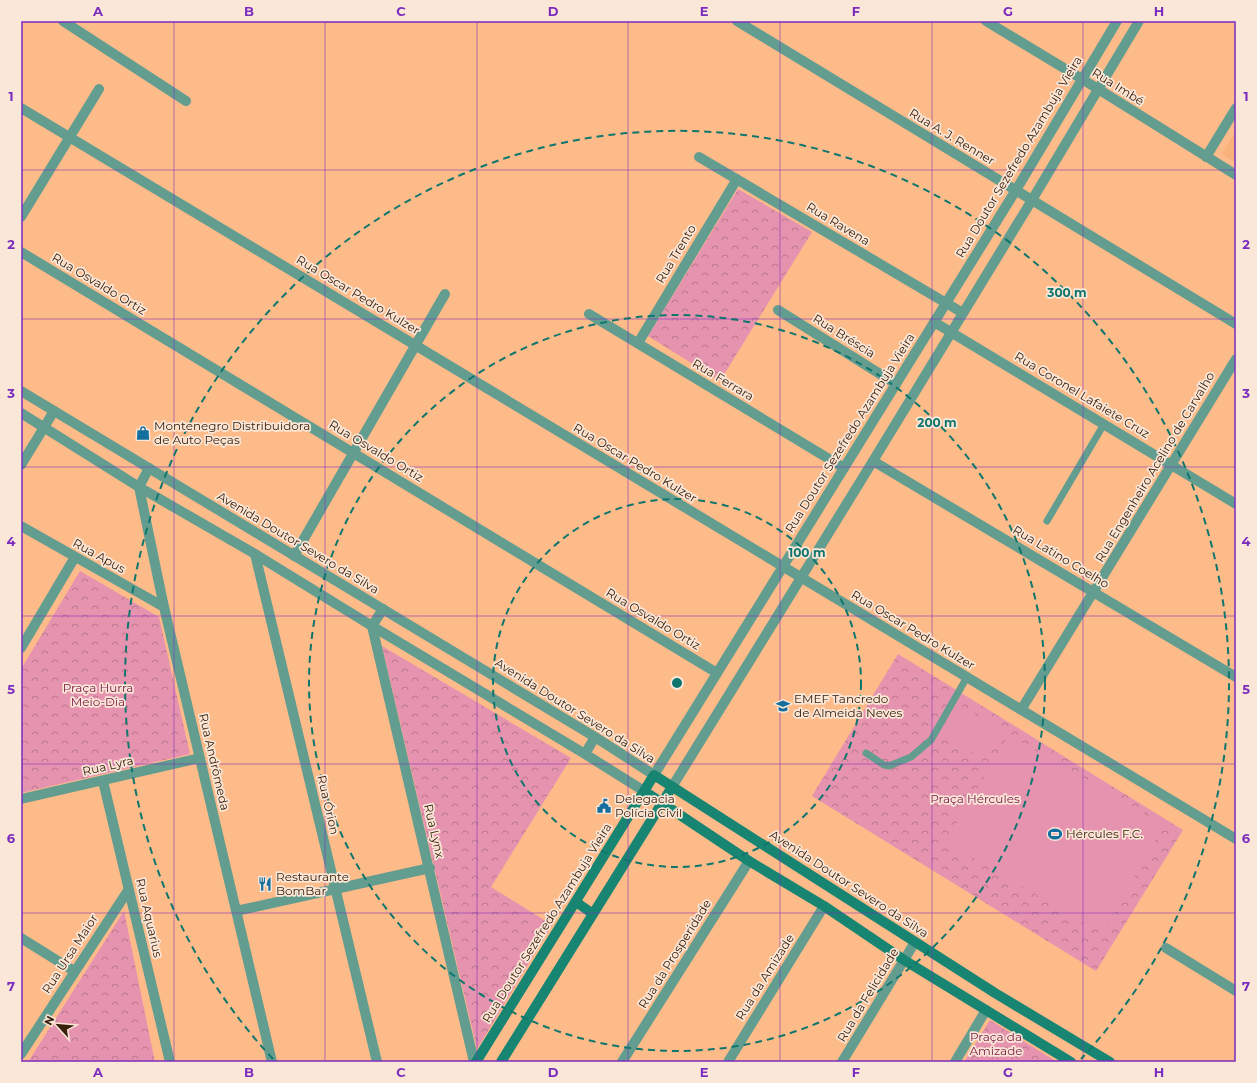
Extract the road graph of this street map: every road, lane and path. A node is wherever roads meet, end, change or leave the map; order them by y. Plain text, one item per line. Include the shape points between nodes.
1 (63, 21) edge
2 (737, 21) edge
3 (986, 21) edge
4 (1117, 21) edge
5 (1139, 21) edge
6 (1082, 79) junction
7 (99, 89) dead end
8 (1098, 89) junction
9 (186, 101) dead end
10 (21, 108) edge
11 (1236, 108) edge
12 (70, 137) junction
13 (699, 157) dead end
14 (1206, 157) junction
15 (1236, 175) edge
16 (737, 179) junction
17 (1016, 190) junction
18 (1032, 200) junction
19 (21, 217) edge
20 (21, 252) edge
21 (445, 294) dead end
22 (946, 303) junction
23 (778, 310) dead end
24 (964, 313) junction
25 (589, 314) dead end
26 (934, 322) junction
27 (1236, 324) edge
28 (951, 332) junction
29 (638, 343) junction
30 (415, 345) junction
31 (1236, 359) edge
32 (896, 384) junction
33 (21, 391) edge
34 (54, 411) junction
35 (21, 412) edge
36 (1104, 424) junction
37 (44, 427) junction
38 (353, 453) junction
39 (873, 461) junction
40 (21, 465) edge
41 (1172, 465) junction
42 (149, 468) junction
43 (844, 468) junction
44 (139, 487) junction
45 (1236, 504) edge
46 (1047, 521) dead end
47 (21, 526) edge
48 (255, 554) junction
49 (294, 556) junction
50 (75, 557) junction
51 (783, 567) junction
52 (801, 578) junction
53 (1094, 592) junction
54 (164, 607) junction
55 (383, 609) junction
56 (372, 626) junction
57 (21, 648) edge
58 (717, 673) junction
59 (967, 677) junction
60 (1236, 677) edge
61 (1021, 710) junction
62 (595, 737) junction
63 (866, 753) dead end
64 (585, 754) junction
65 (200, 758) junction
66 (654, 775) junction
67 (103, 781) junction
68 (672, 787) junction
69 (644, 791) junction
70 (21, 799) edge
71 (662, 802) junction
72 (1236, 839) edge
73 (749, 861) junction
74 (430, 868) junction
75 (129, 889) junction
76 (335, 889) junction
77 (576, 902) junction
78 (824, 906) junction
79 (236, 911) junction
80 (593, 914) junction
81 (21, 938) edge
82 (915, 942) junction
83 (1166, 948) dead end
84 (904, 960) junction
85 (74, 971) junction
86 (1236, 991) edge
87 (986, 1010) junction
88 (22, 1051) edge
89 (170, 1062) edge
90 (272, 1062) edge
91 (376, 1062) edge
92 (475, 1062) edge
93 (501, 1062) edge
94 (622, 1062) edge
95 (728, 1062) edge
96 (842, 1062) edge
97 (955, 1062) edge
98 (1071, 1062) edge
99 (1110, 1062) edge

1 - 9 street
2 - 17 street, Rua A. J. Renner
3 - 6 street, Rua Imbé
4 - 6 street, Rua Doutor Sezefredo Azambuja Vieira
5 - 8 street
6 - 8 street, Rua Imbé
6 - 17 street, Rua Doutor Sezefredo Azambuja Vieira
7 - 12 street
8 - 14 street, Rua Imbé
8 - 18 street
10 - 12 street, Rua Oscar Pedro Kulzer
11 - 14 street
12 - 19 street
12 - 30 street, Rua Oscar Pedro Kulzer
13 - 16 street, Rua Ravena
14 - 15 street, Rua Imbé
16 - 22 street, Rua Ravena
16 - 29 street, Rua Trento
17 - 18 street, Rua A. J. Renner
17 - 22 street, Rua Doutor Sezefredo Azambuja Vieira
18 - 24 street
18 - 27 street, Rua A. J. Renner
20 - 38 street, Rua Osvaldo Ortiz
21 - 30 street
22 - 24 street, Rua Ravena
22 - 26 street, Rua Doutor Sezefredo Azambuja Vieira
23 - 32 street, Rua Bréscia
24 - 28 street
25 - 29 street, Rua Ferrara
26 - 28 street, Rua Coronel Lafaiete Cruz
26 - 32 street, Rua Doutor Sezefredo Azambuja Vieira
28 - 36 street, Rua Coronel Lafaiete Cruz
28 - 39 street
29 - 43 street, Rua Ferrara
30 - 38 street
30 - 51 street, Rua Oscar Pedro Kulzer
31 - 41 street, Rua Engenheiro Acelino de Carvalho
32 - 43 street, Rua Doutor Sezefredo Azambuja Vieira
33 - 34 street, Avenida Doutor Severo da Silva
34 - 37 street
34 - 42 street, Avenida Doutor Severo da Silva
35 - 37 street
36 - 41 street, Rua Coronel Lafaiete Cruz
36 - 46 lane
37 - 40 street
37 - 44 street
38 - 49 street
38 - 58 street, Rua Osvaldo Ortiz
39 - 52 street
39 - 53 street, Rua Latino Coelho
41 - 45 street, Rua Coronel Lafaiete Cruz
41 - 53 street, Rua Engenheiro Acelino de Carvalho
42 - 44 street
42 - 49 street, Avenida Doutor Severo da Silva
43 - 51 street, Rua Doutor Sezefredo Azambuja Vieira
44 - 48 street
44 - 54 street, Rua Andrômeda
47 - 50 street, Rua Apus
48 - 56 street
48 - 76 street, Rua Órion
49 - 55 street, Avenida Doutor Severo da Silva
50 - 54 street, Rua Apus
50 - 57 street
51 - 52 street, Rua Oscar Pedro Kulzer
51 - 58 street, Rua Doutor Sezefredo Azambuja Vieira
52 - 59 street, Rua Oscar Pedro Kulzer
52 - 68 street
53 - 60 street, Rua Latino Coelho
53 - 61 street, Rua Engenheiro Acelino de Carvalho
54 - 65 street, Rua Andrômeda
55 - 56 street
55 - 62 street, Avenida Doutor Severo da Silva
56 - 64 street
56 - 74 street, Rua Lynx
58 - 66 street, Rua Doutor Sezefredo Azambuja Vieira
59 - 61 street, Rua Oscar Pedro Kulzer
59 - 63 lane via 931,740 911,757 889,766
61 - 72 street, Rua Oscar Pedro Kulzer
62 - 64 street
62 - 66 street, Avenida Doutor Severo da Silva
64 - 69 street
65 - 67 street, Rua Lyra
65 - 79 street, Rua Andrômeda
66 - 68 main road, Avenida Doutor Severo da Silva
66 - 69 main road, Rua Doutor Sezefredo Azambuja Vieira
67 - 70 street, Rua Lyra
67 - 75 street, Rua Aquarius
68 - 71 main road
68 - 82 main road, Avenida Doutor Severo da Silva
69 - 71 main road
69 - 77 main road, Rua Doutor Sezefredo Azambuja Vieira
71 - 73 main road
71 - 80 main road
73 - 78 main road
73 - 94 street, Rua da Prosperidade
74 - 76 street
74 - 92 street, Rua Lynx
75 - 85 street, Rua Ursa Maior
75 - 89 street, Rua Aquarius
76 - 79 street
76 - 91 street, Rua Órion
77 - 80 main road
77 - 92 main road, Rua Doutor Sezefredo Azambuja Vieira
78 - 84 main road
78 - 95 street, Rua da Amizade
79 - 90 street, Rua Andrômeda
80 - 93 main road
81 - 85 street
82 - 84 street, Rua da Felicidade
82 - 99 main road, Avenida Doutor Severo da Silva
83 - 86 street
84 - 87 main road
84 - 96 street, Rua da Felicidade
85 - 88 street, Rua Ursa Maior
87 - 97 street
87 - 98 main road

